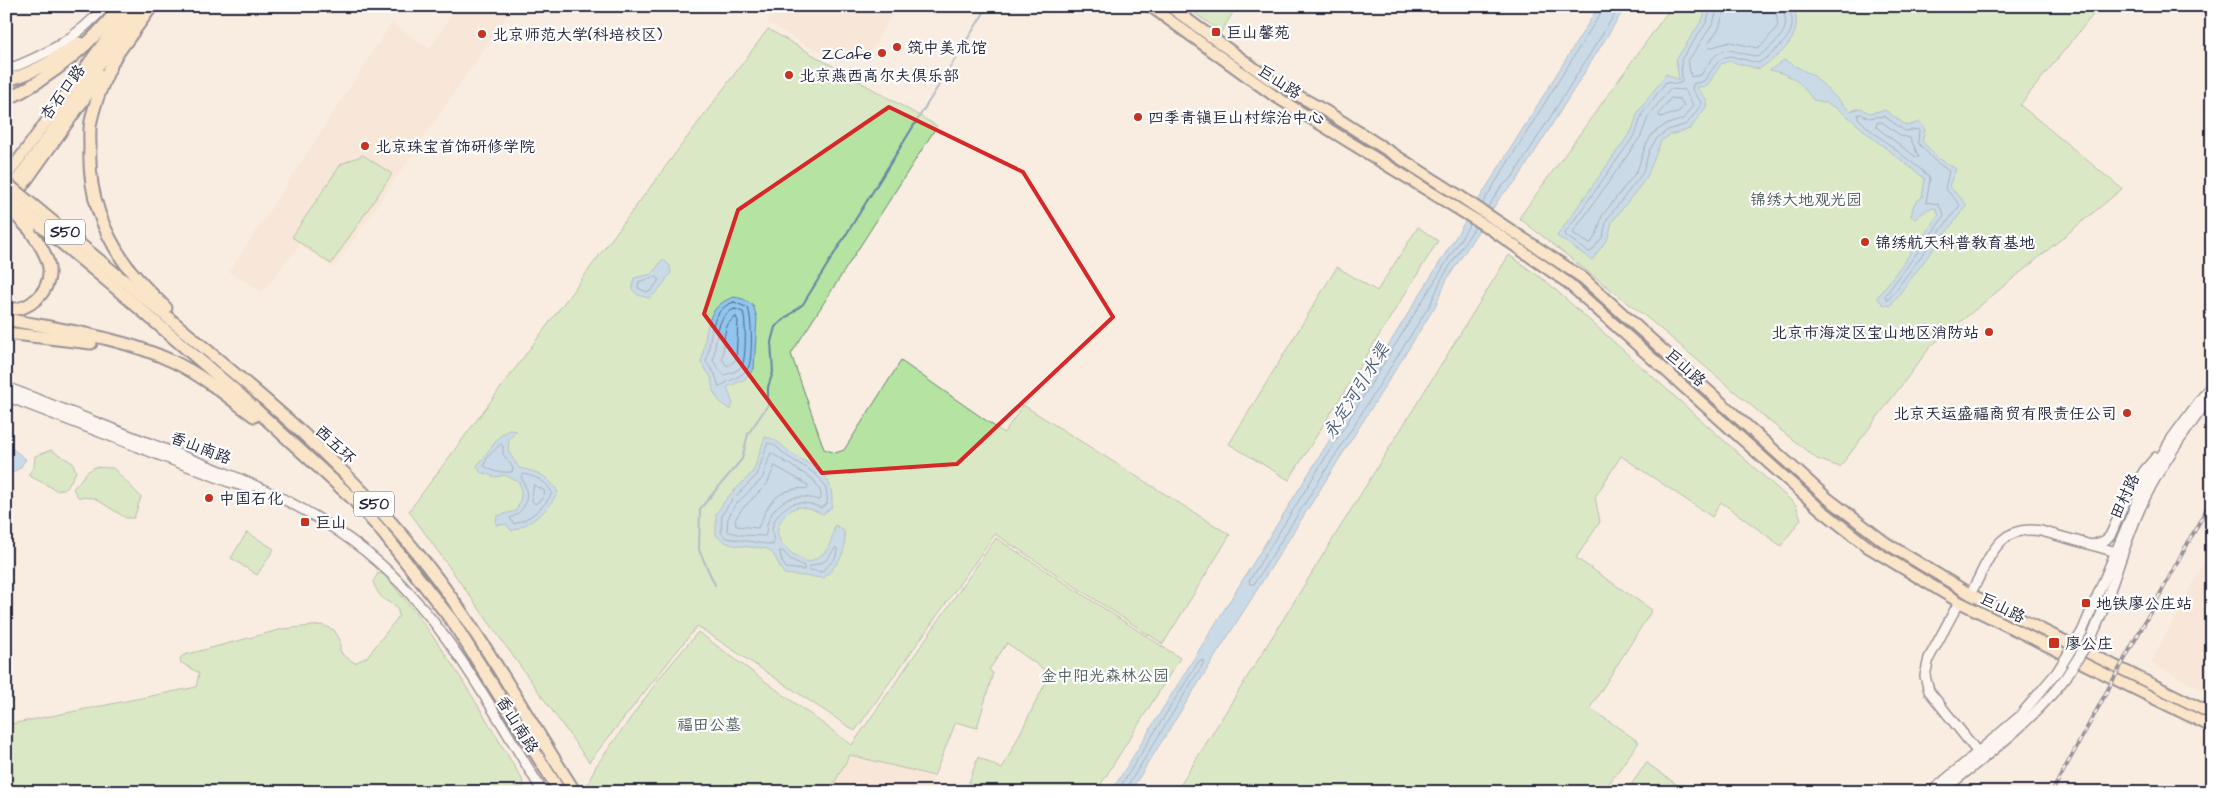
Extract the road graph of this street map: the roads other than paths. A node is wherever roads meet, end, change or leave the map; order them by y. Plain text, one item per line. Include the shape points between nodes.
1 (105, 6) edge
2 (120, 6) edge
3 (130, 6) edge
4 (142, 6) edge
5 (152, 6) edge
6 (1150, 6) edge
7 (1169, 6) edge
8 (106, 25) junction
9 (117, 53) junction
10 (6, 70) edge
11 (6, 80) edge
12 (6, 100) edge
13 (6, 176) edge
14 (6, 183) edge
15 (6, 196) edge
16 (6, 206) edge
17 (120, 285) junction
18 (6, 309) edge
19 (6, 319) edge
20 (6, 332) edge
21 (67, 336) junction
22 (198, 343) junction
23 (2212, 384) edge
24 (6, 387) edge
25 (2212, 395) edge
26 (6, 396) edge
27 (2172, 438) junction
28 (294, 445) junction
29 (2091, 545) junction
30 (2119, 553) junction
31 (372, 559) junction
32 (1970, 594) junction
33 (1958, 602) junction
34 (2212, 714) edge
35 (2212, 727) edge
36 (1981, 756) junction
37 (543, 792) edge
38 (560, 792) edge
39 (575, 792) edge
40 (1931, 792) edge
41 (1941, 792) edge

1 - 10 main road via 95,18 47,54
2 - 8 highway
3 - 13 main road, 杏石口路
4 - 15 main road, 杏石口路
5 - 9 highway
6 - 33 main road, 巨山路 via 1273,95 1492,230 1568,283 1835,521 1868,547
7 - 32 main road, 巨山路 via 1272,81 1324,110 1583,278 1851,517
8 - 11 highway via 64,54 17,78
8 - 12 highway via 70,60 35,85
9 - 16 highway
9 - 22 highway via 101,87 90,122 89,168 94,198 101,223 128,268
14 - 17 highway, 西五环 / S50, bridge
15 - 17 highway, 西五环 / S50, bridge
16 - 18 highway, bridge via 30,230 43,250 49,269 39,297 27,306
17 - 22 highway, 西五环 / S50
17 - 28 highway, 西五环 / S50
19 - 21 highway
20 - 21 highway
21 - 28 highway via 145,350 172,361 196,374
22 - 39 highway, 西五环 / S50 via 361,489 426,564 463,615
23 - 27 main road, 田村路
24 - 31 main road, 香山南路 via 266,489 330,525
25 - 30 main road, 田村路 via 2180,439 2151,488
26 - 31 main road, 香山南路 via 277,499 359,554
27 - 29 main road via 2144,471 2110,536
27 - 30 main road, 田村路 via 2144,485
28 - 38 highway, 西五环 / S50 via 352,498 416,573 453,622
29 - 30 main road
29 - 32 main road via 2030,529 2012,533 1994,548
30 - 36 main road, 田村路, bridge via 2082,632 2057,672
30 - 36 main road, 田村路, bridge via 2105,608 2066,677 2027,722
31 - 37 main road, 香山南路 via 402,585 443,634
32 - 34 main road, 巨山路
33 - 35 main road, 巨山路
33 - 36 main road via 1929,658 1925,676 1929,691
36 - 40 main road
36 - 41 main road

